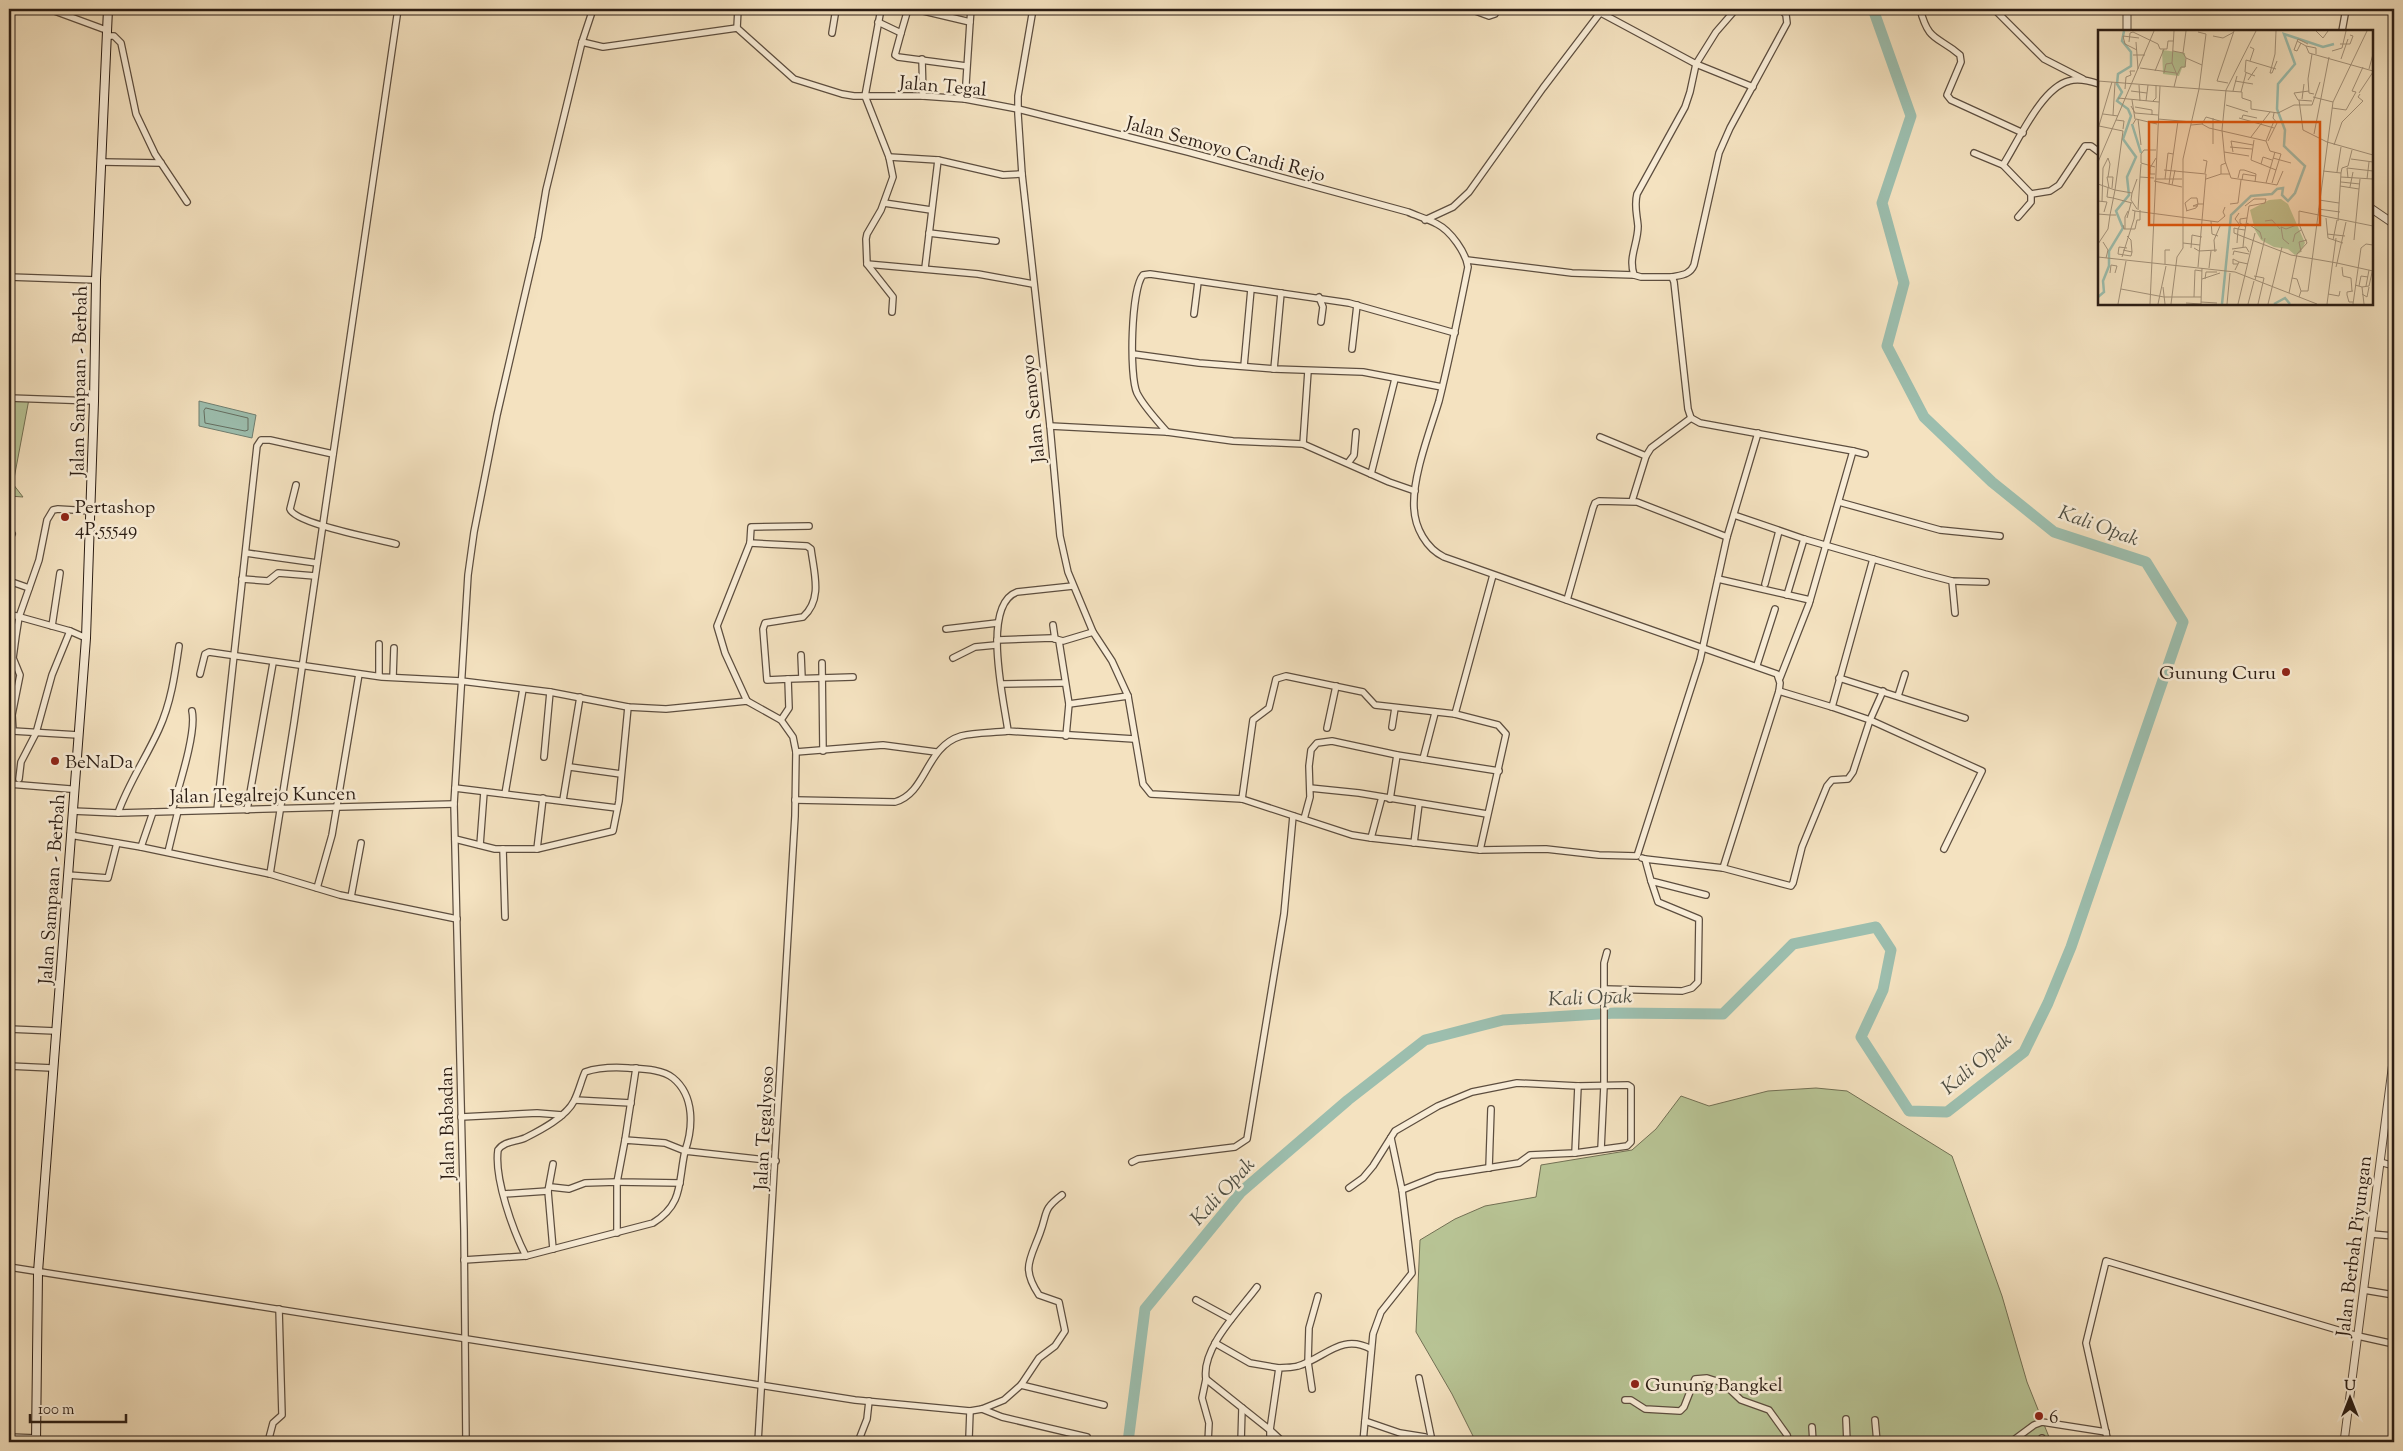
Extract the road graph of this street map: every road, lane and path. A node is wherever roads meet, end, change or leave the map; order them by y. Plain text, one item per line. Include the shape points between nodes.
1 (49, 9) edge
2 (108, 9) edge
3 (398, 9) edge
4 (582, 9) edge
5 (593, 9) edge
6 (738, 9) edge
7 (836, 9) edge
8 (881, 9) edge
9 (908, 9) edge
10 (915, 9) edge
11 (971, 9) edge
12 (1033, 9) edge
13 (1470, 9) edge
14 (1496, 9) edge
15 (1588, 9) edge
16 (1736, 9) edge
17 (1781, 9) edge
18 (1920, 9) edge
19 (1994, 9) edge
20 (2127, 9) edge
21 (2346, 9) edge
22 (1602, 11) edge
23 (878, 22) junction
24 (970, 22) junction
25 (737, 28) junction
26 (2127, 30) edge
27 (2342, 30) edge
28 (106, 33) junction
29 (832, 33) dead end
30 (901, 33) junction
31 (582, 42) junction
32 (922, 59) junction
33 (1696, 64) junction
34 (966, 66) junction
35 (2085, 80) junction
36 (2098, 84) edge
37 (1753, 87) junction
38 (865, 96) junction
39 (923, 96) junction
40 (965, 99) junction
41 (1018, 109) junction
42 (2023, 133) junction
43 (2098, 151) edge
44 (1974, 153) dead end
45 (889, 158) junction
46 (938, 160) junction
47 (102, 162) junction
48 (161, 163) junction
49 (2003, 165) junction
50 (1022, 174) junction
51 (2031, 194) junction
52 (187, 202) dead end
53 (884, 203) junction
54 (931, 210) junction
55 (2373, 210) edge
56 (2018, 216) dead end
57 (1426, 220) junction
58 (2394, 224) edge
59 (929, 233) junction
60 (996, 241) dead end
61 (1467, 260) junction
62 (867, 264) junction
63 (925, 268) junction
64 (1634, 275) junction
65 (9, 277) edge
66 (1672, 277) junction
67 (96, 280) junction
68 (1198, 282) junction
69 (1033, 284) junction
70 (1251, 289) junction
71 (1281, 293) junction
72 (1319, 297) junction
73 (1357, 305) junction
74 (892, 312) dead end
75 (1194, 314) dead end
76 (1321, 322) dead end
77 (1454, 333) junction
78 (1352, 349) dead end
79 (1133, 354) junction
80 (1244, 366) junction
81 (1274, 368) junction
82 (1308, 371) junction
83 (1395, 379) junction
84 (1442, 387) junction
85 (9, 398) edge
86 (94, 401) junction
87 (1691, 418) junction
88 (1050, 426) junction
89 (1168, 432) junction
90 (1356, 432) dead end
91 (1758, 433) junction
92 (1600, 437) dead end
93 (1303, 444) junction
94 (1853, 451) junction
95 (334, 454) junction
96 (1865, 454) dead end
97 (1646, 456) junction
98 (1348, 463) junction
99 (1371, 474) junction
100 (296, 484) dead end
101 (1415, 491) junction
102 (1632, 501) junction
103 (1839, 502) junction
104 (91, 511) junction
105 (1734, 515) junction
106 (322, 525) junction
107 (809, 526) dead end
108 (1779, 531) junction
109 (12, 534) dead end
110 (2000, 536) dead end
111 (1727, 537) junction
112 (1804, 539) junction
113 (9, 540) edge
114 (750, 542) junction
115 (396, 544) dead end
116 (1826, 546) junction
117 (246, 553) junction
118 (1872, 559) junction
119 (317, 564) junction
120 (60, 573) dead end
121 (1493, 575) junction
122 (315, 576) junction
123 (242, 579) junction
124 (1718, 580) junction
125 (1952, 580) junction
126 (9, 581) edge
127 (1986, 582) dead end
128 (1765, 584) dead end
129 (1073, 586) junction
130 (29, 588) junction
131 (1787, 595) junction
132 (1567, 600) junction
133 (1810, 600) junction
134 (1776, 609) dead end
135 (1955, 613) dead end
136 (9, 614) edge
137 (19, 617) junction
138 (997, 624) junction
139 (1053, 625) dead end
140 (52, 626) junction
141 (946, 629) dead end
142 (70, 631) junction
143 (1093, 632) junction
144 (86, 638) junction
145 (1057, 640) junction
146 (997, 642) junction
147 (379, 644) dead end
148 (179, 646) dead end
149 (1704, 647) junction
150 (394, 648) dead end
151 (801, 655) dead end
152 (234, 656) junction
153 (953, 658) dead end
154 (273, 663) junction
155 (822, 663) dead end
156 (1757, 666) junction
157 (302, 667) junction
158 (200, 674) dead end
159 (359, 674) junction
160 (1905, 674) dead end
161 (379, 676) junction
162 (393, 677) junction
163 (853, 677) dead end
164 (788, 678) junction
165 (802, 678) junction
166 (823, 678) junction
167 (1780, 678) junction
168 (1840, 678) junction
169 (460, 681) junction
170 (1066, 683) junction
171 (1002, 684) junction
172 (1336, 686) junction
173 (523, 689) junction
174 (1779, 691) junction
175 (1884, 691) junction
176 (550, 692) junction
177 (1128, 696) junction
178 (1898, 696) junction
179 (580, 697) junction
180 (748, 701) junction
181 (1069, 704) junction
182 (628, 707) junction
183 (1832, 707) junction
184 (1395, 708) junction
185 (192, 711) dead end
186 (1435, 713) junction
187 (1455, 714) junction
188 (1965, 718) dead end
189 (781, 720) junction
190 (1870, 720) junction
191 (1392, 727) dead end
192 (1328, 728) dead end
193 (1005, 731) junction
194 (36, 732) junction
195 (78, 735) junction
196 (1066, 736) junction
197 (1134, 739) junction
198 (824, 751) junction
199 (796, 752) junction
200 (936, 752) junction
201 (1397, 755) junction
202 (544, 757) dead end
203 (1423, 759) junction
204 (570, 767) junction
205 (1499, 771) junction
206 (621, 774) junction
207 (19, 779) dead end
208 (9, 784) edge
209 (455, 788) junction
210 (1310, 788) junction
211 (70, 789) dead end
212 (484, 792) junction
213 (505, 794) junction
214 (1382, 797) junction
215 (543, 798) junction
216 (1242, 798) junction
217 (1390, 799) junction
218 (564, 800) junction
219 (795, 800) junction
220 (454, 804) junction
221 (1419, 804) junction
222 (336, 808) junction
223 (617, 808) junction
224 (280, 809) junction
225 (217, 810) junction
226 (247, 810) junction
227 (72, 811) junction
228 (175, 811) junction
229 (153, 812) junction
230 (118, 813) junction
231 (1487, 814) junction
232 (1293, 816) junction
233 (1304, 820) junction
234 (70, 835) junction
235 (1371, 838) junction
236 (455, 839) junction
237 (117, 843) junction
238 (361, 843) dead end
239 (1414, 843) junction
240 (480, 845) junction
241 (141, 847) junction
242 (537, 849) junction
243 (1944, 849) dead end
244 (503, 850) junction
245 (1480, 850) junction
246 (168, 852) junction
247 (1637, 856) junction
248 (1644, 859) junction
249 (1723, 868) junction
250 (270, 874) junction
251 (68, 875) junction
252 (1651, 881) junction
253 (318, 888) junction
254 (1706, 895) dead end
255 (351, 897) junction
256 (505, 917) dead end
257 (457, 919) junction
258 (1607, 952) dead end
259 (1604, 988) junction
260 (9, 1029) edge
261 (55, 1032) junction
262 (2394, 1054) edge
263 (9, 1066) edge
264 (52, 1068) junction
265 (636, 1068) junction
266 (1578, 1086) junction
267 (1604, 1086) junction
268 (2392, 1097) edge
269 (574, 1100) junction
270 (631, 1103) junction
271 (1491, 1110) dead end
272 (562, 1115) junction
273 (460, 1117) junction
274 (1391, 1138) junction
275 (625, 1140) junction
276 (1601, 1149) junction
277 (685, 1151) junction
278 (1575, 1153) junction
279 (776, 1161) junction
280 (1132, 1162) dead end
281 (2380, 1162) junction
282 (553, 1164) dead end
283 (2394, 1166) edge
284 (1489, 1168) junction
285 (617, 1182) junction
286 (680, 1184) junction
287 (1348, 1188) dead end
288 (549, 1189) junction
289 (1402, 1190) junction
290 (504, 1194) junction
291 (1062, 1195) dead end
292 (617, 1233) junction
293 (2371, 1234) junction
294 (2394, 1236) edge
295 (553, 1249) junction
296 (526, 1256) junction
297 (464, 1260) junction
298 (9, 1267) edge
299 (38, 1272) junction
300 (1257, 1287) dead end
301 (2364, 1290) junction
302 (2394, 1295) edge
303 (1318, 1296) dead end
304 (1196, 1300) dead end
305 (279, 1309) junction
306 (1232, 1319) junction
307 (2358, 1336) junction
308 (465, 1338) junction
309 (1215, 1343) junction
310 (2394, 1344) edge
311 (1371, 1349) junction
312 (1308, 1362) junction
313 (1279, 1368) junction
314 (1419, 1378) dead end
315 (1206, 1379) junction
316 (762, 1384) junction
317 (1021, 1385) junction
318 (1312, 1388) dead end
319 (1625, 1400) dead end
320 (869, 1401) junction
321 (1104, 1405) dead end
322 (1242, 1408) junction
323 (982, 1409) junction
324 (970, 1411) junction
325 (1846, 1419) dead end
326 (1875, 1420) dead end
327 (1365, 1421) junction
328 (1812, 1427) dead end
329 (1270, 1430) junction
330 (2106, 1432) junction
331 (1416, 1435) junction
332 (9, 1437) edge
333 (1087, 1437) dead end
334 (970, 1438) dead end
335 (36, 1440) edge
336 (1434, 1441) edge
337 (268, 1442) edge
338 (466, 1442) edge
339 (758, 1442) edge
340 (858, 1442) edge
341 (1208, 1442) edge
342 (1240, 1442) edge
343 (1270, 1442) edge
344 (1283, 1442) edge
345 (1363, 1442) edge
346 (1415, 1442) edge
347 (1789, 1442) edge
348 (1813, 1442) edge
349 (1847, 1442) edge
350 (1877, 1442) edge
351 (2011, 1442) edge
352 (2108, 1442) edge
353 (2344, 1442) edge

1 - 28 street
2 - 28 main road, Jalan Sampaan - Berbah
3 - 95 street
4 - 5 street
5 - 31 street, Jalan Babadan
6 - 25 street
7 - 29 street
8 - 23 street
9 - 30 street
10 - 24 street
11 - 24 street
12 - 41 street, Jalan Semoyo
13 - 14 street via 1489,16 1495,14
15 - 22 street
16 - 33 street via 1716,32
17 - 37 street via 1787,23
18 - 42 street via 1930,34 1960,54 1961,62 1947,95 1951,100
19 - 35 street via 2044,59
20 - 26 street
21 - 27 street
22 - 33 street
22 - 57 street via 1470,192 1453,206
23 - 30 street
23 - 38 street
24 - 34 street
25 - 31 street via 596,47
25 - 38 street, Jalan Tegal via 794,79 842,94
28 - 47 main road, Jalan Sampaan - Berbah
28 - 48 street via 121,43 134,109
30 - 32 street via 895,55
31 - 169 street, Jalan Babadan via 546,190 474,532
32 - 34 street
32 - 39 street
33 - 37 street
33 - 64 street via 1685,107 1634,204 1638,227 1632,255
34 - 40 street
35 - 36 street
35 - 42 street via 2068,81 2050,92
37 - 66 street via 1719,153 1692,270
38 - 39 street, Jalan Tegal
38 - 45 street
39 - 40 street, Jalan Tegal
40 - 41 street, Jalan Tegal
41 - 50 street, Jalan Semoyo
41 - 57 street, Jalan Semoyo Candi Rejo via 1188,152 1408,212
42 - 49 street
43 - 51 street via 2085,146 2059,186
44 - 49 street
45 - 46 street
45 - 53 street via 893,177
46 - 50 street via 1003,175
46 - 54 street
47 - 48 street
47 - 67 main road, Jalan Sampaan - Berbah
48 - 52 street
49 - 51 street
50 - 69 street, Jalan Semoyo
51 - 56 street via 2031,202
53 - 54 street
53 - 62 street via 867,234
54 - 59 street
55 - 58 street
57 - 61 street, Jalan Semoyo Candi Rejo via 1443,228
59 - 60 street
59 - 63 street
61 - 64 street via 1572,273
61 - 77 street
62 - 63 street
62 - 74 street via 893,297
63 - 69 street
64 - 66 street
65 - 67 street
66 - 87 street
67 - 86 main road, Jalan Sampaan - Berbah
68 - 70 street
68 - 75 street
68 - 79 street via 1143,275 1134,306
69 - 88 street, Jalan Semoyo
70 - 71 street
70 - 80 street
71 - 72 street
71 - 81 street
72 - 73 street
72 - 76 street via 1323,308
73 - 77 street
73 - 78 street
77 - 84 street
79 - 80 street
79 - 89 street via 1136,391
80 - 81 street
81 - 82 street
82 - 83 street via 1363,372
82 - 93 street
83 - 84 street
83 - 99 street
84 - 101 street
85 - 86 street
86 - 104 main road, Jalan Sampaan - Berbah
87 - 91 street via 1700,423
87 - 97 street via 1651,448
88 - 89 street
88 - 129 street, Jalan Semoyo via 1060,536
89 - 93 street via 1233,442
90 - 98 street via 1354,455
91 - 94 street
91 - 105 street
92 - 97 street
93 - 98 street
94 - 96 street
94 - 103 street
95 - 106 street
95 - 117 street via 270,440 259,442 249,505
97 - 102 street
98 - 99 street
99 - 101 street
100 - 106 street via 291,512
101 - 121 street via 1415,516 1428,545 1444,557
102 - 111 street
102 - 132 street via 1599,500 1595,503
103 - 110 street via 1940,530
103 - 116 street
104 - 130 street via 53,510 47,520 39,560
104 - 144 main road, Jalan Sampaan - Berbah
105 - 108 street
105 - 111 street
106 - 115 street
106 - 119 street
107 - 114 street via 751,527
108 - 112 street
108 - 128 street
109 - 113 street
111 - 124 street
112 - 116 street
112 - 131 street
114 - 164 street via 808,546 811,549 817,594 815,602 803,617 766,623 764,629 767,680
114 - 180 street via 717,626 725,653
116 - 118 street
116 - 133 street
117 - 119 street
117 - 123 street
118 - 125 street
118 - 168 street
119 - 122 street
120 - 140 street
121 - 132 street
121 - 187 street
122 - 123 street via 278,573 268,581
122 - 157 street
123 - 152 street
124 - 131 street
124 - 149 street
125 - 127 street
125 - 135 street
126 - 130 street
129 - 138 street via 1026,589 1013,594 1005,603
129 - 143 street, Jalan Semoyo
130 - 137 street
131 - 133 street
132 - 149 street
133 - 167 street
134 - 156 street
136 - 137 street
137 - 140 street
137 - 194 street via 13,658 20,675 12,729 15,732
138 - 141 street
138 - 146 street
139 - 145 street
140 - 142 street
142 - 144 street
142 - 194 street via 52,675
143 - 145 street
143 - 177 street, Jalan Semoyo via 1112,661
144 - 195 main road, Jalan Sampaan - Berbah
145 - 146 street
145 - 170 street
146 - 153 street via 975,647
146 - 171 street
147 - 161 street
148 - 230 street via 173,686 160,727
149 - 156 street
149 - 247 street
150 - 162 street
151 - 165 street
152 - 154 street
152 - 158 street via 206,653
152 - 225 street
154 - 157 street
154 - 226 street
155 - 166 street
156 - 167 street via 1774,672
157 - 159 street
157 - 224 street
159 - 161 street
159 - 222 street
160 - 178 street
161 - 162 street
162 - 169 street
163 - 166 street
164 - 165 street
164 - 189 street via 789,708
165 - 166 street
166 - 198 street
167 - 174 street
168 - 175 street
168 - 183 street
169 - 173 street
169 - 209 street, Jalan Babadan
170 - 171 street
170 - 181 street
171 - 193 street
172 - 184 street via 1363,692 1375,705
172 - 192 street
172 - 216 street via 1286,676 1276,679 1269,708 1253,720
173 - 176 street
173 - 213 street
174 - 183 street
174 - 249 street
175 - 178 street
175 - 190 street
176 - 179 street
176 - 202 street
177 - 181 street
177 - 197 street, Jalan Semoyo
178 - 188 street
179 - 182 street
179 - 204 street
180 - 182 street via 666,709
180 - 189 street
181 - 196 street
182 - 206 street
183 - 190 street
184 - 186 street
184 - 191 street
185 - 228 street via 194,720
186 - 187 street
186 - 203 street
187 - 205 street via 1496,725 1506,734
189 - 199 street via 793,737
190 - 243 street via 1982,771
190 - 249 street via 1853,772 1848,779 1832,780 1827,786 1802,846 1793,884 1787,886
193 - 196 street
193 - 200 street via 961,736
194 - 195 street
194 - 207 street via 20,762
195 - 227 main road, Jalan Sampaan - Berbah
196 - 197 street
197 - 216 street, Jalan Semoyo via 1147,791 1155,795
198 - 199 street
198 - 200 street via 883,746
199 - 219 street, Jalan Tegalyoso
200 - 219 street via 914,791 904,799 895,802
201 - 203 street
201 - 210 street via 1332,741 1317,743 1311,750
201 - 217 street
203 - 205 street
204 - 206 street
204 - 218 street
205 - 231 street
206 - 223 street
208 - 211 street
209 - 212 street
209 - 220 street, Jalan Babadan
210 - 214 street
210 - 233 street
212 - 213 street
212 - 240 street
213 - 215 street
214 - 217 street
214 - 235 street
215 - 218 street
215 - 242 street
216 - 232 street
217 - 221 street
218 - 223 street via 573,804
219 - 279 street, Jalan Tegalyoso
220 - 222 street, Jalan Tegalrejo Kuncen
220 - 236 street, Jalan Babadan
221 - 231 street
221 - 239 street
222 - 224 street, Jalan Tegalrejo Kuncen
222 - 253 street
223 - 242 street via 612,832
224 - 226 street, Jalan Tegalrejo Kuncen
224 - 250 street
225 - 226 street, Jalan Tegalrejo Kuncen
225 - 228 street, Jalan Tegalrejo Kuncen
227 - 230 street, Jalan Tegalrejo Kuncen
227 - 234 main road, Jalan Sampaan - Berbah
228 - 229 street, Jalan Tegalrejo Kuncen
228 - 246 street
229 - 230 street, Jalan Tegalrejo Kuncen
229 - 241 street
231 - 245 street
232 - 233 street
232 - 280 street via 1284,914 1247,1139 1235,1147
233 - 235 street
234 - 237 street
234 - 251 main road, Jalan Sampaan - Berbah
235 - 239 street
236 - 240 street
236 - 257 street, Jalan Babadan
237 - 241 street
237 - 251 street via 108,878
238 - 255 street
239 - 245 street
240 - 244 street
241 - 246 street
242 - 244 street
244 - 256 street
245 - 247 street via 1532,848
246 - 250 street
247 - 248 street
248 - 249 street
248 - 252 street
250 - 253 street
251 - 261 main road, Jalan Sampaan - Berbah
252 - 254 street
252 - 259 street via 1658,902 1699,919 1698,982 1682,991
253 - 255 street
255 - 257 street
257 - 273 street, Jalan Babadan
258 - 259 street
259 - 267 street
260 - 261 street
261 - 264 main road, Jalan Sampaan - Berbah
262 - 268 street, Jalan Berbah Piyungan
263 - 264 street
264 - 299 main road, Jalan Sampaan - Berbah
265 - 269 street via 603,1068 586,1072
265 - 270 street
265 - 277 street via 659,1072 673,1078 679,1086 692,1113
266 - 267 street
266 - 274 street via 1516,1083 1472,1092 1438,1106 1395,1131
266 - 278 street
267 - 276 street
267 - 276 street via 1631,1087 1630,1142 1627,1146
268 - 281 street, Jalan Berbah Piyungan
269 - 270 street
269 - 272 street
270 - 275 street
271 - 284 street
272 - 273 street
272 - 290 street via 540,1131 499,1149 498,1171
273 - 297 street, Jalan Babadan
274 - 287 street via 1363,1178
274 - 289 street
275 - 277 street via 665,1143
275 - 285 street
276 - 278 street
277 - 279 street
277 - 286 street
278 - 284 street via 1530,1155 1519,1163
279 - 316 street, Jalan Tegalyoso
281 - 283 street
281 - 293 street, Jalan Berbah Piyungan
282 - 288 street
284 - 289 street via 1437,1176
285 - 286 street
285 - 288 street
285 - 292 street
286 - 292 street via 675,1204 669,1212 653,1223
288 - 290 street
288 - 295 street
289 - 311 street via 1412,1273 1382,1312
290 - 296 street via 519,1245
291 - 317 street via 1045,1210 1042,1229 1028,1263 1039,1295 1059,1302 1065,1331 1055,1346 1039,1358
292 - 295 street
293 - 294 street
293 - 301 street, Jalan Berbah Piyungan
295 - 296 street
296 - 297 street
297 - 308 street, Jalan Babadan
298 - 299 street
299 - 305 street
299 - 335 main road, Jalan Sampaan - Berbah
300 - 306 street
301 - 302 street
301 - 307 street, Jalan Berbah Piyungan
303 - 312 street via 1310,1322
304 - 306 street
305 - 308 street
305 - 337 street via 282,1415 273,1423
306 - 309 street via 1226,1323
307 - 310 street
307 - 330 street via 2106,1261 2086,1343
307 - 353 street, Jalan Berbah Piyungan
308 - 316 street
308 - 338 street, Jalan Babadan
309 - 313 street via 1250,1363
309 - 315 street via 1208,1359
311 - 312 street via 1354,1343 1344,1344
311 - 327 street
312 - 313 street
312 - 318 street
313 - 329 street
314 - 336 street
315 - 322 street
315 - 341 street via 1202,1398 1209,1423
316 - 320 street
316 - 339 street, Jalan Tegalyoso
317 - 321 street
317 - 323 street via 1004,1400
319 - 347 street via 1631,1400 1644,1409 1680,1411 1695,1379 1706,1378 1728,1386 1741,1400 1769,1410
320 - 324 street
320 - 340 street via 867,1419
322 - 329 street
322 - 342 street
323 - 324 street
323 - 333 street
324 - 334 street
325 - 349 street
326 - 350 street
327 - 331 street
327 - 345 street
328 - 348 street
329 - 343 street
329 - 344 street
330 - 351 street via 2042,1422
330 - 352 street
331 - 336 street
331 - 346 street
332 - 335 street

